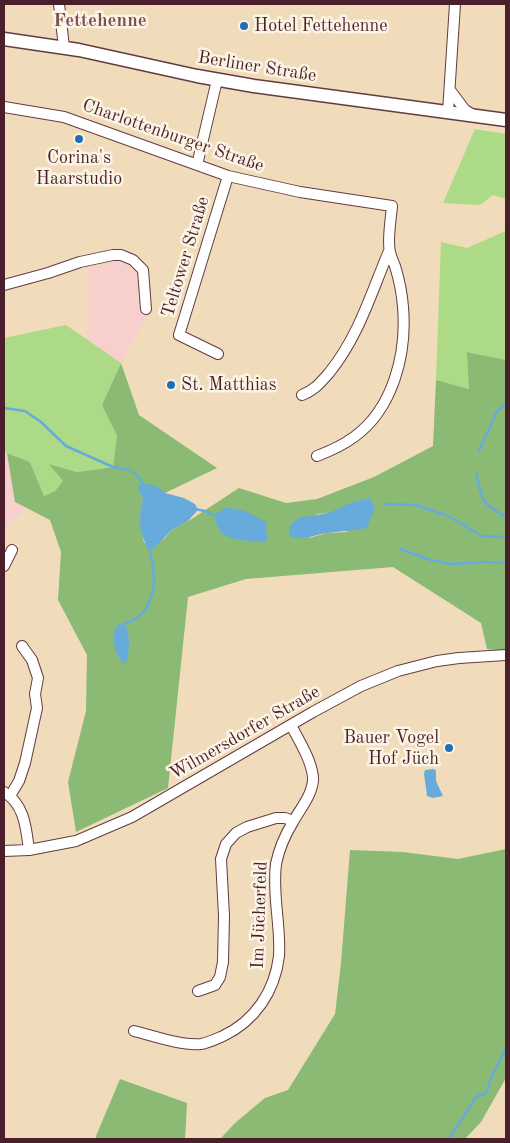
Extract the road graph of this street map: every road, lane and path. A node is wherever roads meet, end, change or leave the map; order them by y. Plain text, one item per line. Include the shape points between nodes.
1 (59, 4) edge
2 (455, 4) edge
3 (4, 39) edge
4 (64, 47) junction
5 (217, 80) junction
6 (450, 90) junction
7 (4, 107) edge
8 (448, 112) junction
9 (476, 116) junction
10 (506, 120) edge
11 (197, 165) junction
12 (228, 176) junction
13 (389, 250) junction
14 (4, 285) edge
15 (146, 309) dead end
16 (218, 354) dead end
17 (302, 395) dead end
18 (317, 456) dead end
19 (12, 550) dead end
20 (4, 566) edge
21 (22, 646) dead end
22 (506, 655) edge
23 (291, 725) junction
24 (7, 794) edge
25 (293, 821) junction
26 (29, 850) junction
27 (4, 851) edge
28 (198, 991) dead end
29 (134, 1031) dead end

1 - 4 street
2 - 6 street
3 - 4 main road, Berliner Straße
4 - 5 main road, Berliner Straße
5 - 8 main road, Berliner Straße
5 - 11 street
6 - 8 street
6 - 9 street via 465,110
7 - 11 street, Charlottenburger Straße via 64,117
8 - 9 main road, Berliner Straße
9 - 10 main road, Berliner Straße
11 - 12 street, Charlottenburger Straße
12 - 13 street, Charlottenburger Straße via 300,192 392,206
12 - 16 street, Teltower Straße via 179,335
13 - 17 street via 363,319 353,336 316,388
13 - 18 street via 401,289 403,308 403,343 391,390 379,411 356,436
14 - 15 street via 80,262 121,255 133,260 143,270
19 - 20 street
21 - 24 street via 32,660 38,678 37,708 19,781
22 - 23 street, Wilmersdorfer Straße via 437,661 398,671 361,686
23 - 25 street, Im Jücherfeld via 311,768 313,782
23 - 26 street, Wilmersdorfer Straße via 132,817 76,841
24 - 26 street via 22,811
25 - 28 street via 276,818 247,827 226,844 221,859 224,935 221,973 215,984
25 - 29 street, Im Jücherfeld via 276,866 279,954 269,992 261,1006 240,1026 201,1044
26 - 27 street, Wilmersdorfer Straße

